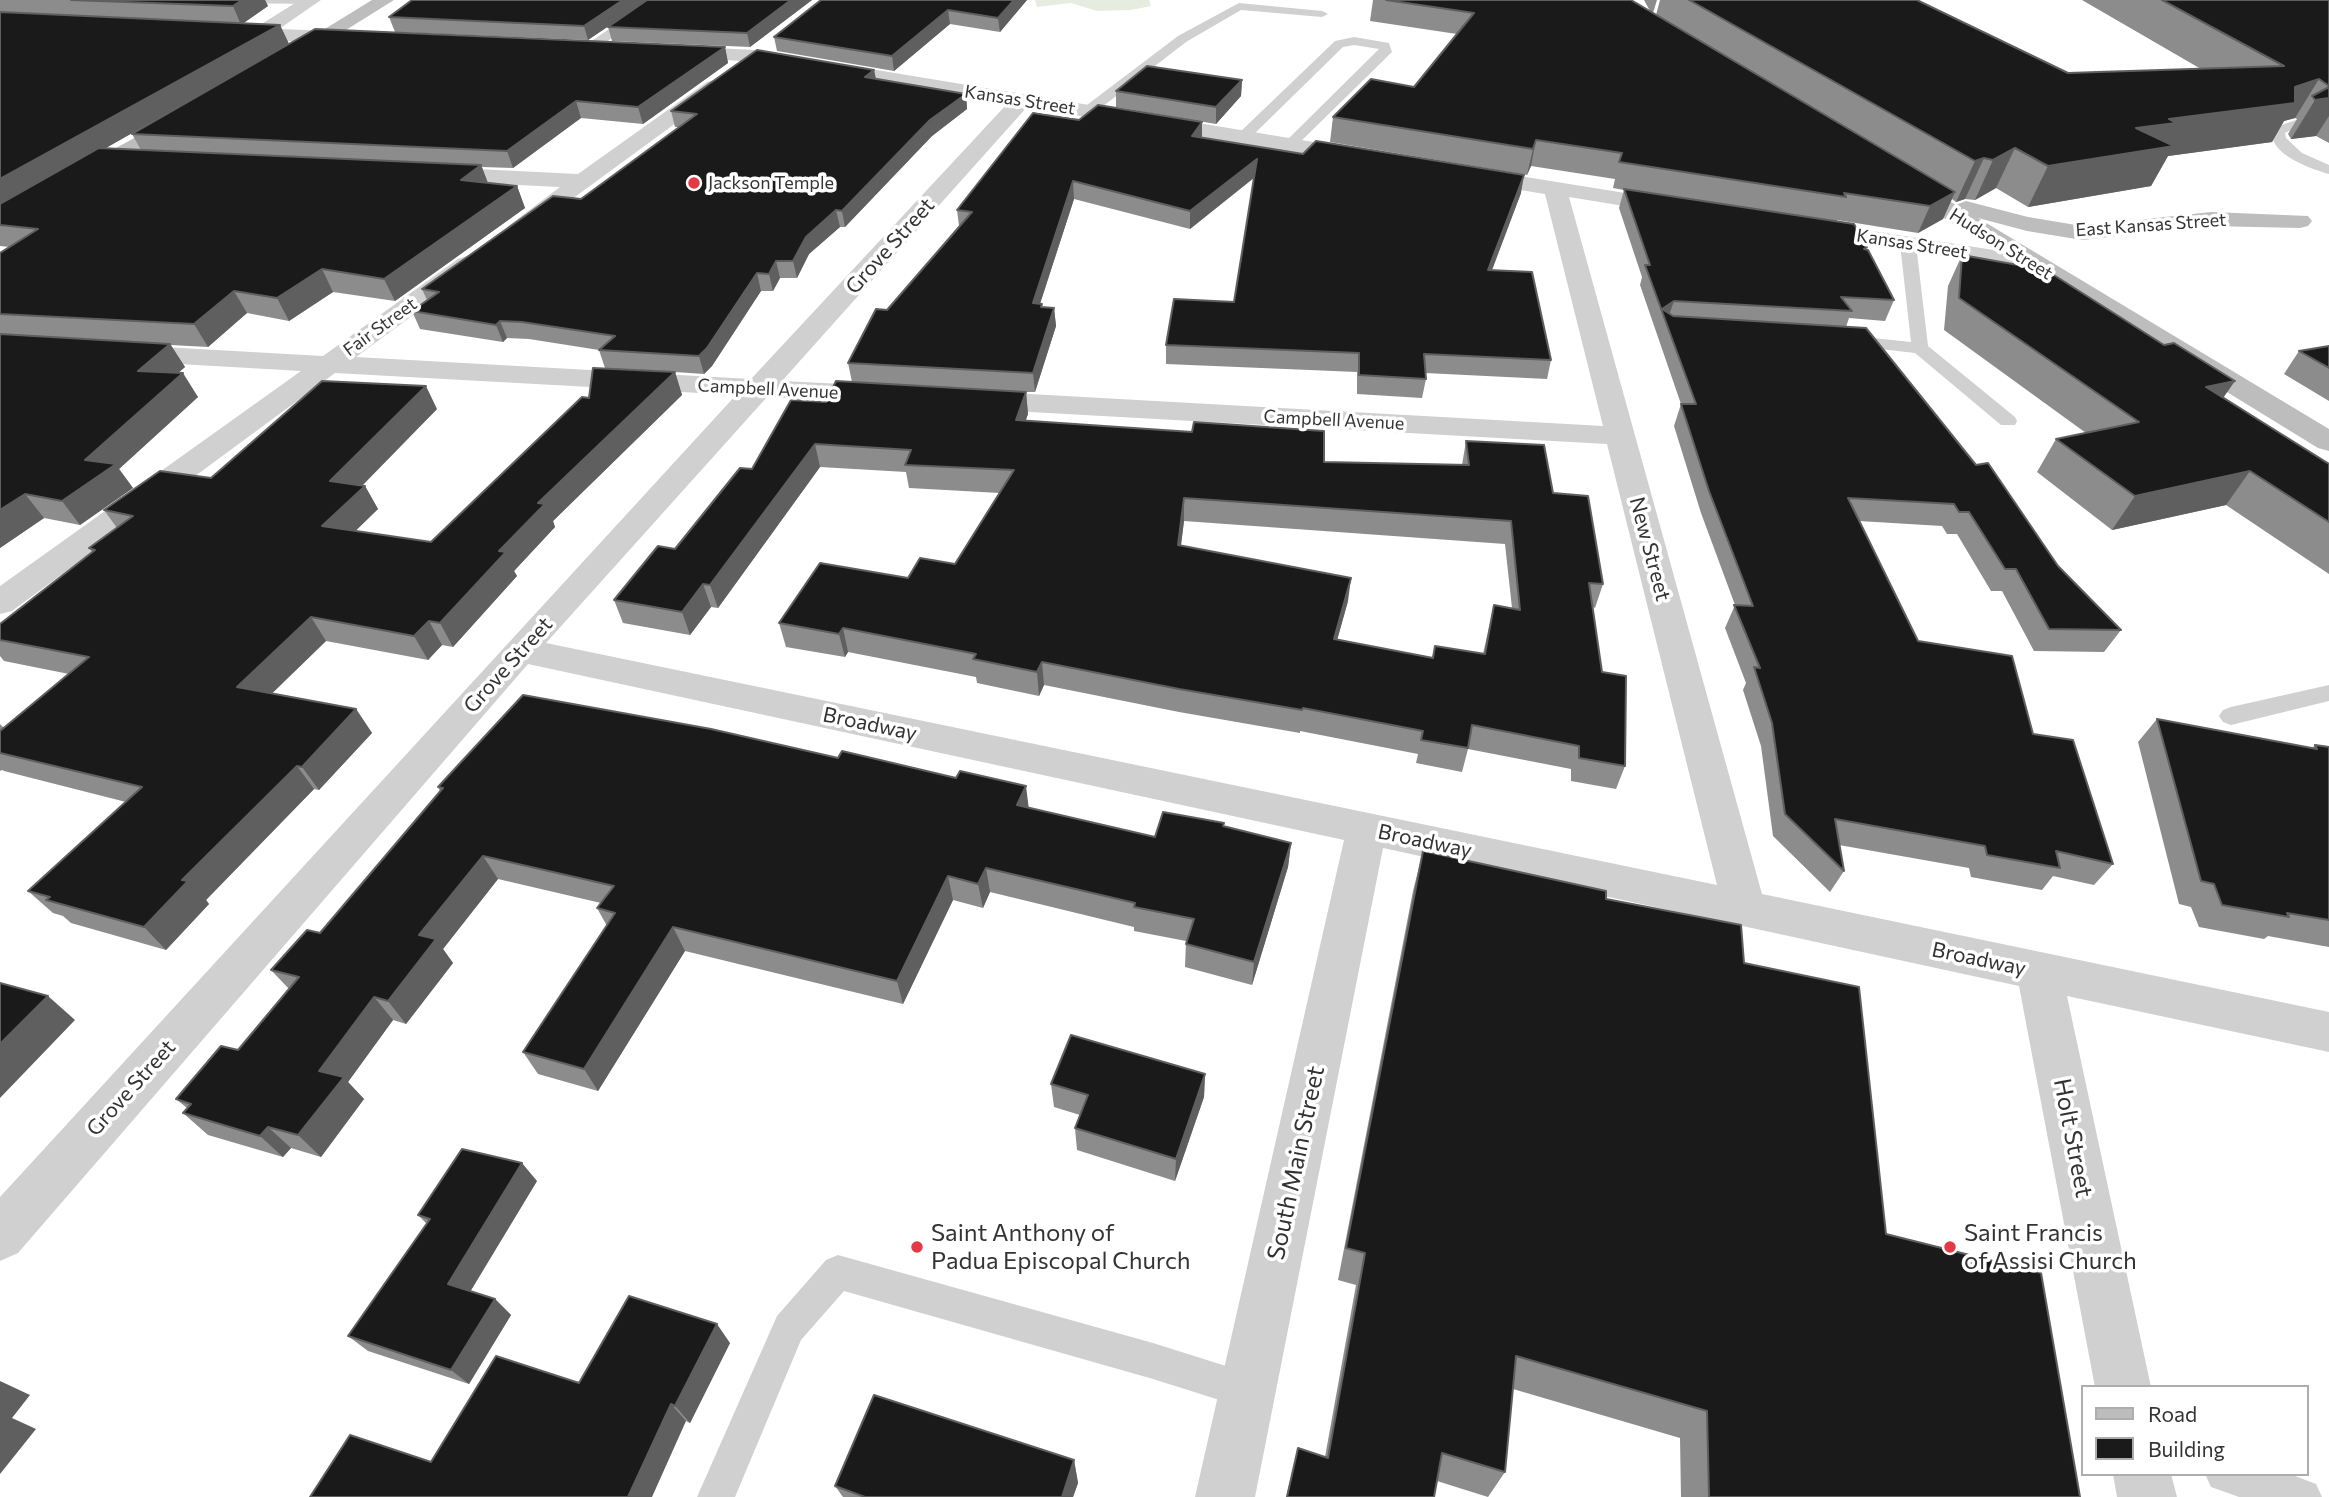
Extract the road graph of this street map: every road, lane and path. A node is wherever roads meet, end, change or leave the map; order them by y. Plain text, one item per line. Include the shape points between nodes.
1 (216, 0) edge
2 (385, 0) edge
3 (660, 0) edge
4 (311, 1) edge
5 (1322, 15) dead end
6 (218, 32) edge
7 (259, 34) junction
8 (325, 37) junction
9 (381, 39) edge
10 (561, 47) edge
11 (588, 48) junction
12 (765, 48) junction
13 (630, 50) edge
14 (658, 52) edge
15 (277, 64) edge
16 (2090, 73) edge
17 (2127, 73) edge
18 (1022, 100) junction
19 (206, 105) edge
20 (1087, 111) junction
21 (2296, 124) edge
22 (1243, 137) junction
23 (1289, 145) junction
24 (110, 159) junction
25 (1382, 160) edge
26 (152, 161) edge
27 (2329, 170) edge
28 (1448, 171) edge
29 (416, 173) edge
30 (1887, 173) edge
31 (583, 181) junction
32 (1555, 189) junction
33 (1923, 195) junction
34 (1693, 210) edge
35 (0, 221) edge
36 (1789, 225) edge
37 (1908, 244) junction
38 (2032, 262) junction
39 (1829, 338) edge
40 (1920, 348) junction
41 (96, 351) edge
42 (329, 364) junction
43 (759, 388) junction
44 (912, 397) edge
45 (954, 399) edge
46 (2008, 421) dead end
47 (1620, 436) junction
48 (2329, 442) edge
49 (0, 603) edge
50 (520, 650) junction
51 (2329, 694) edge
52 (2231, 716) dead end
53 (1367, 828) junction
54 (1744, 908) junction
55 (2039, 972) junction
56 (2329, 1032) edge
57 (0, 1235) edge
58 (2123, 1385) edge
59 (1248, 1391) junction
60 (2142, 1476) edge
61 (2231, 1476) edge
62 (716, 1497) edge
63 (1225, 1497) edge
64 (2147, 1497) edge
65 (2303, 1497) edge

1 - 4 lane
2 - 8 main road
3 - 11 lane
4 - 7 street
5 - 20 lane via 1239,6 1182,40
6 - 7 street
7 - 8 street
8 - 9 street
8 - 15 main road
10 - 11 street
11 - 13 street
12 - 14 street, Kansas Street
12 - 18 street, Kansas Street
12 - 31 street, Fair Street
16 - 17 path
18 - 20 street, Kansas Street
18 - 43 street, Grove Street
19 - 24 main road
20 - 22 street, Kansas Street
21 - 27 lane via 2278,131 2281,142
22 - 23 street, Kansas Street
22 - 23 lane via 1339,44 1354,41 1385,46 1386,52
23 - 25 street, Kansas Street
24 - 26 street
24 - 35 main road
28 - 32 street
29 - 31 street
30 - 33 main road, Hudson Street
31 - 42 street, Fair Street
32 - 34 street
32 - 47 street, New Street
33 - 38 main road, Hudson Street
33 - 38 main road, East Kansas Street via 2027,224 2082,233 2211,219 2310,219
36 - 37 street, Kansas Street
37 - 38 street, Kansas Street
37 - 40 lane
38 - 48 main road, Hudson Street
39 - 40 lane
40 - 46 lane
41 - 42 street, Campbell Avenue
42 - 43 street, Campbell Avenue
42 - 49 street, Fair Street
43 - 44 street, Campbell Avenue
43 - 50 street, Grove Street
45 - 47 street, Campbell Avenue
47 - 54 street, New Street
50 - 53 street, Broadway
50 - 57 street, Grove Street
51 - 52 lane
53 - 54 street, Broadway
53 - 59 street, South Main Street
54 - 55 street, Broadway
55 - 56 street, Broadway
55 - 58 street, Holt Street
59 - 62 lane via 838,1272 789,1328
59 - 63 street, South Main Street
60 - 64 street
61 - 65 lane

